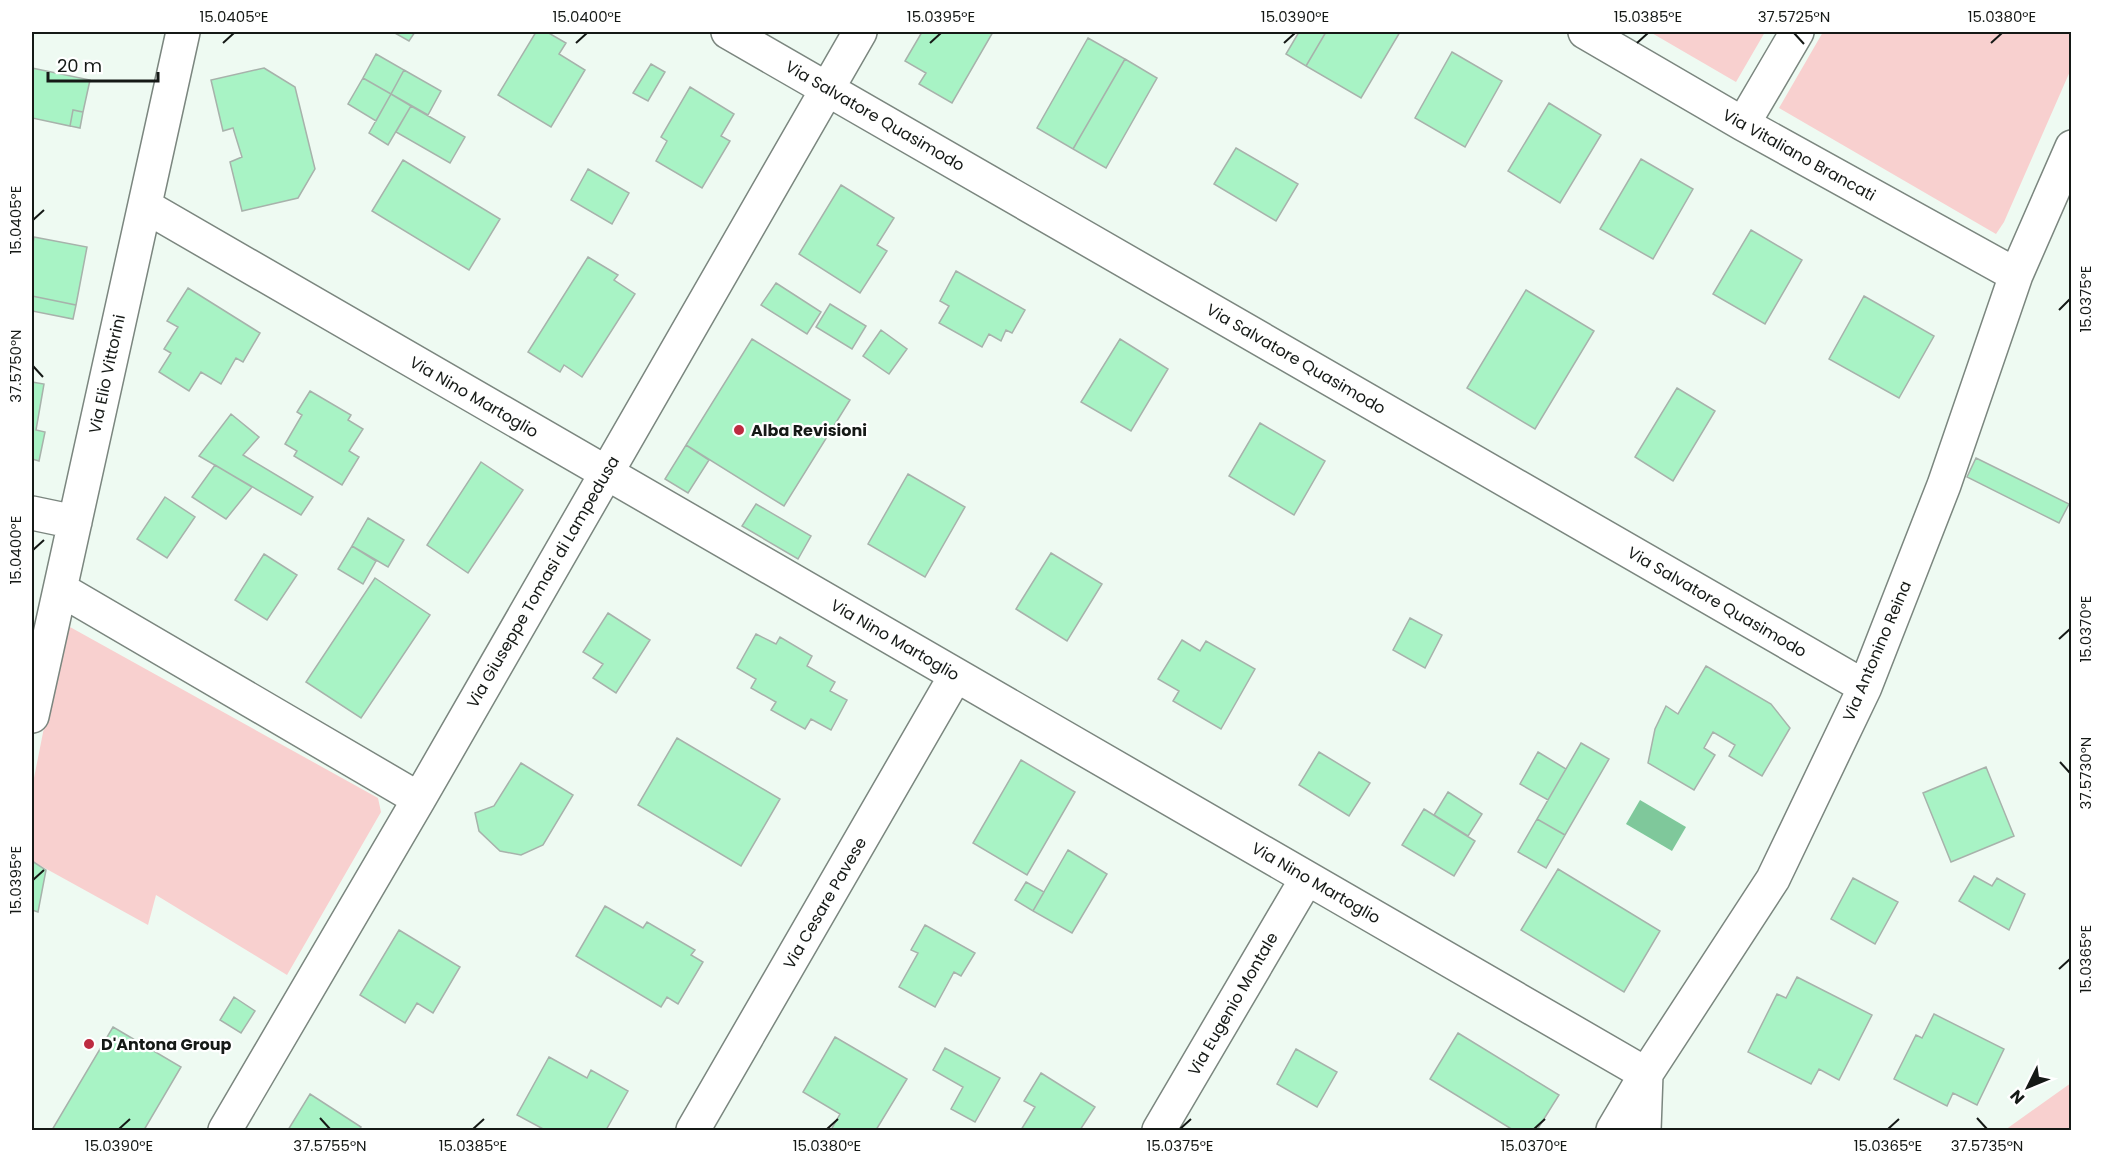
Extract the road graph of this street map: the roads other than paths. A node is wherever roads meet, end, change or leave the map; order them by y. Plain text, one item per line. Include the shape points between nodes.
1 (183, 32) edge
2 (728, 32) edge
3 (860, 32) edge
4 (1585, 32) edge
5 (1797, 32) edge
6 (827, 88) junction
7 (1743, 124) junction
8 (2072, 147) edge
9 (145, 206) junction
10 (2016, 275) junction
11 (606, 473) junction
12 (32, 513) edge
13 (75, 522) junction
14 (60, 589) junction
15 (956, 675) junction
16 (1865, 687) junction
17 (32, 716) edge
18 (419, 799) junction
19 (1307, 878) junction
20 (1646, 1074) junction
21 (225, 1131) edge
22 (693, 1131) edge
23 (1159, 1131) edge
24 (1613, 1131) edge
25 (1644, 1131) edge

1 - 9 street, Via Elio Vittorini
2 - 6 street, Via Salvatore Quasimodo
3 - 6 street, Via Giuseppe Tomasi di Lampedusa
4 - 7 street, Via Vitaliano Brancati
5 - 7 street
6 - 11 street, Via Giuseppe Tomasi di Lampedusa
6 - 16 street, Via Salvatore Quasimodo
7 - 10 street, Via Vitaliano Brancati
8 - 10 street, Via Antonino Reina
9 - 11 street, Via Nino Martoglio
9 - 13 street, Via Elio Vittorini
10 - 16 street, Via Antonino Reina via 1944,485
11 - 15 street, Via Nino Martoglio
11 - 18 street, Via Giuseppe Tomasi di Lampedusa
12 - 13 street
13 - 14 street, Via Elio Vittorini
14 - 17 street, Via Elio Vittorini
14 - 18 street
15 - 19 street, Via Nino Martoglio
15 - 22 street, Via Cesare Pavese
16 - 20 street, Via Antonino Reina via 1773,879
18 - 21 street, Via Giuseppe Tomasi di Lampedusa
19 - 20 street, Via Nino Martoglio
19 - 23 street, Via Eugenio Montale
20 - 24 street, Via Antonino Reina
20 - 25 street

